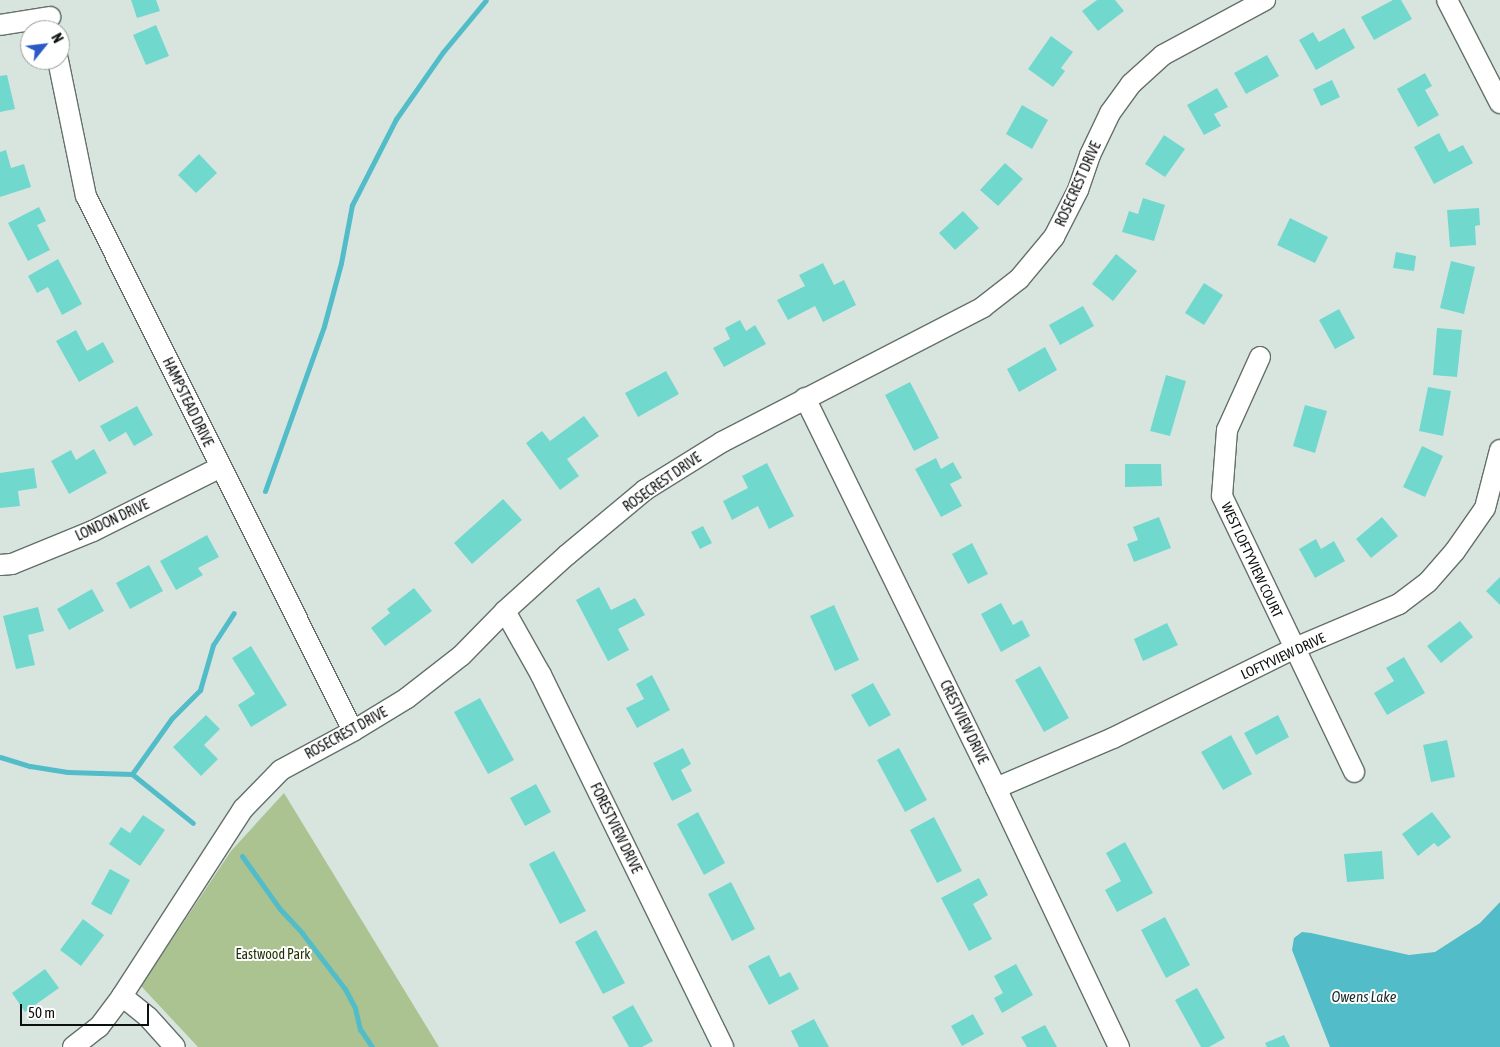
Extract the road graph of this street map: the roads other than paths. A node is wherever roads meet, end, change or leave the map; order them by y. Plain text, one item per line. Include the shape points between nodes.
1 (1265, 0) edge
2 (1446, 0) edge
3 (50, 16) edge
4 (0, 25) edge
5 (60, 70) edge
6 (1500, 103) edge
7 (1260, 356) dead end
8 (806, 398) junction
9 (1500, 450) edge
10 (221, 467) junction
11 (0, 565) edge
12 (504, 611) junction
13 (1295, 648) junction
14 (353, 731) junction
15 (1354, 772) dead end
16 (996, 788) junction
17 (122, 996) junction
18 (72, 1047) edge
19 (175, 1047) edge
20 (723, 1047) edge
21 (1119, 1047) edge

1 - 8 street, ROSECREST DRIVE via 1163,55 1131,84 1110,113 1090,154 1078,190 1054,237 1019,279 984,307
2 - 6 street
3 - 4 street
5 - 10 street, HAMPSTEAD DRIVE via 86,196
7 - 13 street, WEST LOFTYVIEW COURT via 1227,430 1222,496
8 - 12 street, ROSECREST DRIVE via 722,442 645,490
8 - 16 street, CRESTVIEW DRIVE
9 - 13 street, LOFTYVIEW DRIVE via 1485,508 1428,582 1399,604
10 - 11 street, LONDON DRIVE via 93,531 12,564
10 - 14 street, HAMPSTEAD DRIVE
12 - 14 street, ROSECREST DRIVE via 461,656 407,698
12 - 20 street, FORESTVIEW DRIVE via 541,675
13 - 15 street, WEST LOFTYVIEW COURT
13 - 16 street, LOFTYVIEW DRIVE via 1114,738
14 - 17 street, ROSECREST DRIVE via 281,770 243,810
16 - 21 street, CRESTVIEW DRIVE
17 - 18 street, ROSECREST DRIVE via 99,1027
17 - 19 street via 148,1017

